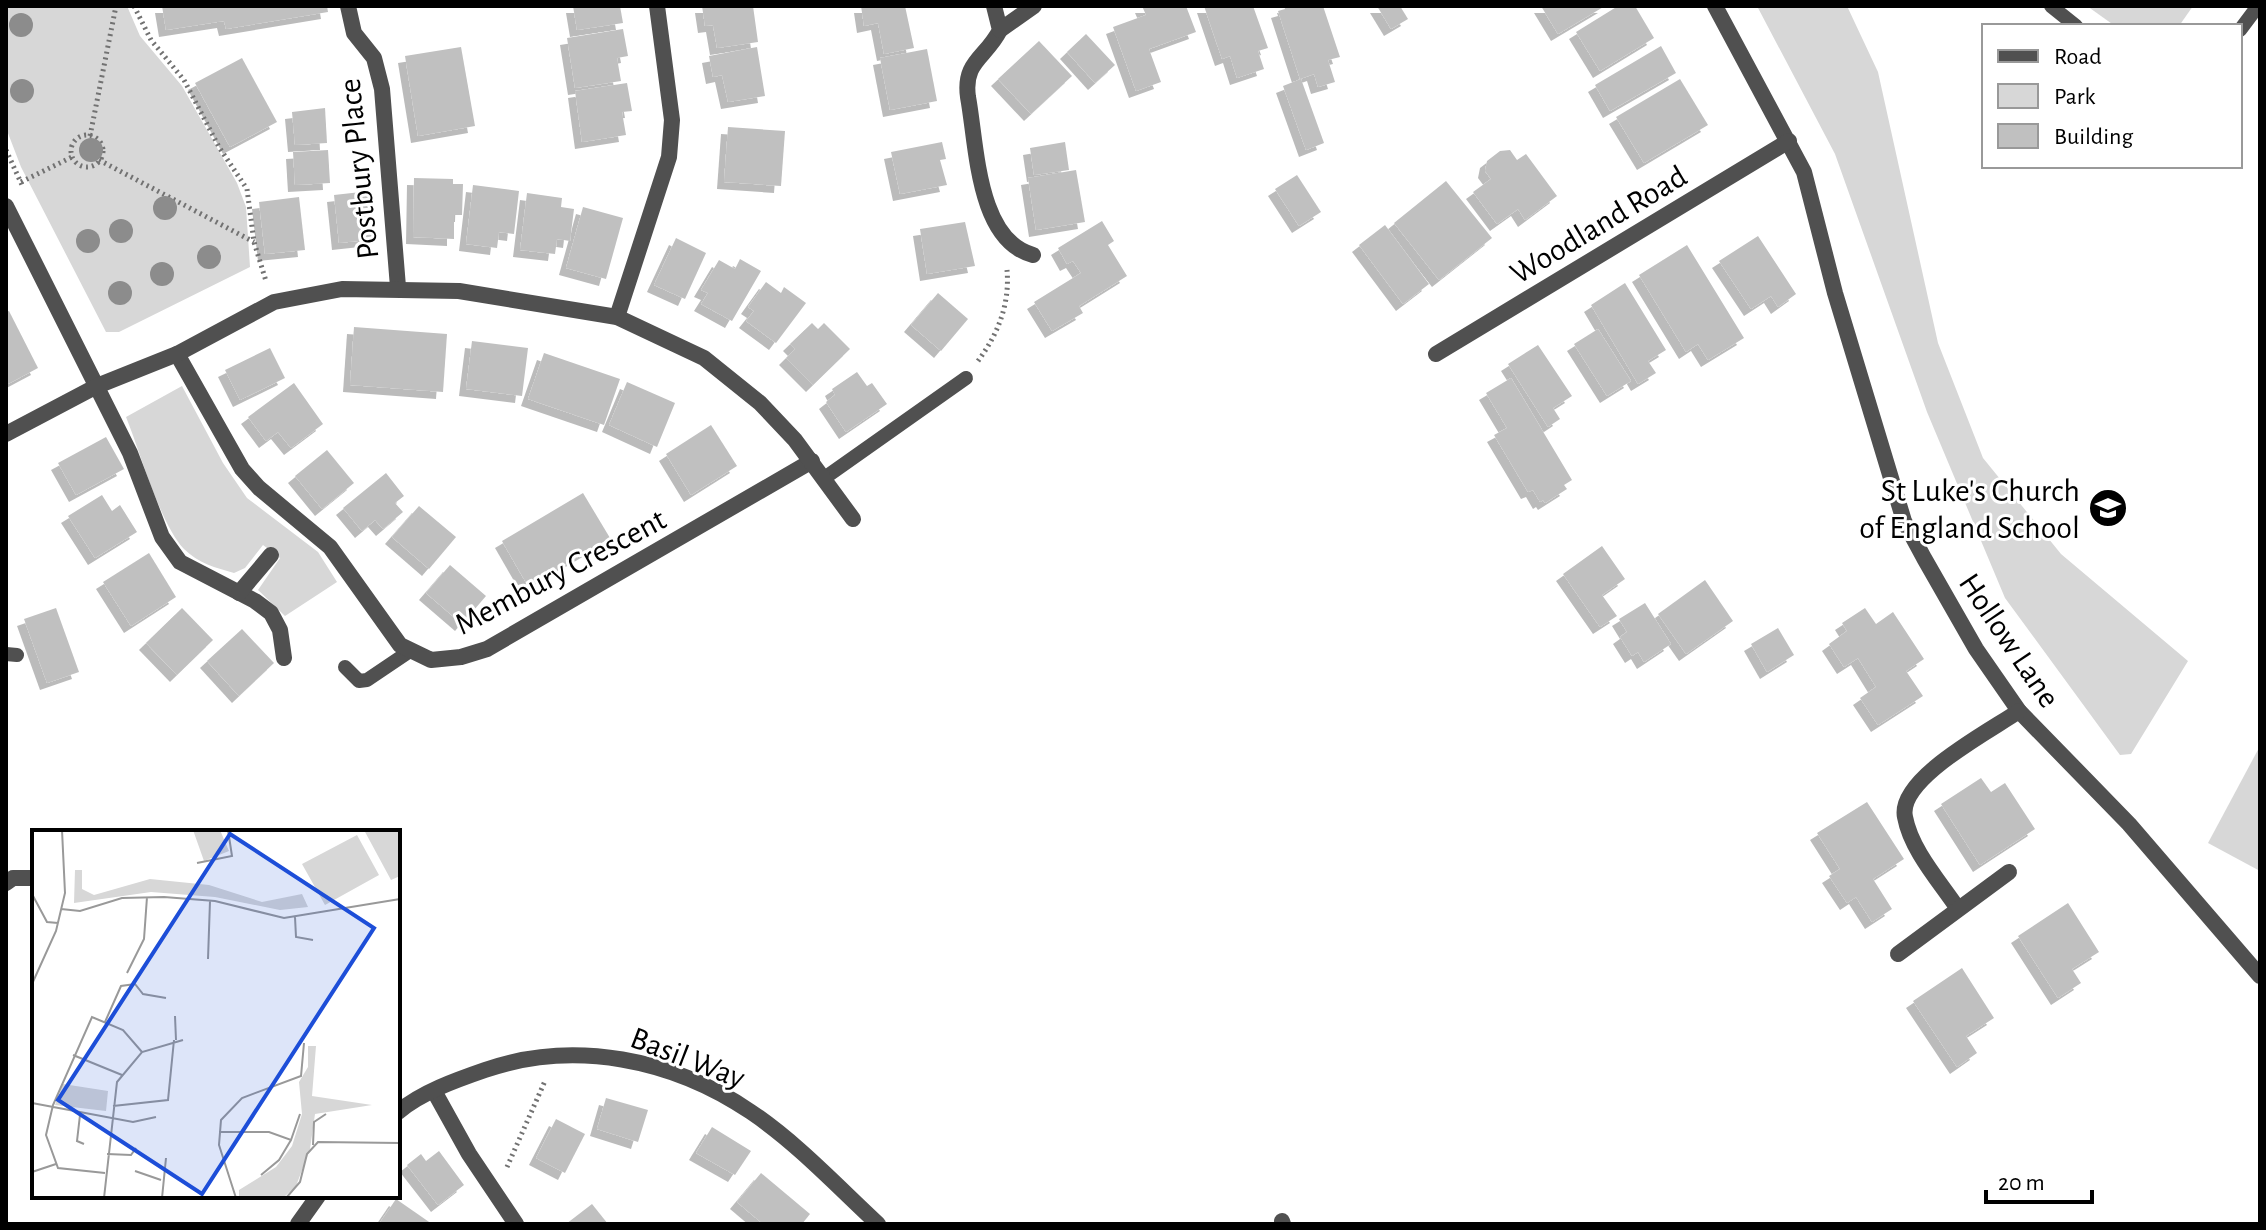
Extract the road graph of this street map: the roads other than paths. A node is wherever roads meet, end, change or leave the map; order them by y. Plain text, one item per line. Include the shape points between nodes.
1 (348, 6) edge
2 (657, 6) edge
3 (994, 6) edge
4 (1034, 6) edge
5 (1715, 6) edge
6 (2051, 6) edge
7 (2258, 6) edge
8 (2074, 24) edge
9 (2242, 27) edge
10 (1000, 30) junction
11 (1789, 141) junction
12 (6, 206) edge
13 (1033, 255) dead end
14 (398, 287) junction
15 (617, 317) junction
16 (177, 354) junction
17 (1436, 354) dead end
18 (966, 378) road end
19 (97, 386) junction
20 (6, 434) edge
21 (812, 461) junction
22 (823, 479) junction
23 (853, 519) dead end
24 (271, 555) dead end
25 (239, 593) junction
26 (410, 651) junction
27 (284, 658) dead end
28 (345, 667) dead end
29 (2019, 711) junction
30 (2009, 872) dead end
31 (32, 878) edge
32 (6, 883) edge
33 (1958, 909) junction
34 (1898, 954) dead end
35 (2260, 976) edge
36 (434, 1091) junction
37 (400, 1111) edge
38 (317, 1198) edge
39 (298, 1224) edge
40 (516, 1224) edge
41 (878, 1224) edge

1 - 14 street, Postbury Place via 354,33 374,58 382,89
2 - 15 street via 672,120 669,157
3 - 10 street
4 - 10 street
5 - 11 street, Hollow Lane
6 - 8 lane
7 - 9 lane
10 - 13 street via 966,79 987,209 1007,243
11 - 17 street, Woodland Road
11 - 29 street, Hollow Lane via 1815,205 1835,293 1904,521 1976,649
12 - 19 street
14 - 15 street via 459,291
14 - 16 street via 342,289 274,302
15 - 21 street via 704,358 735,380
16 - 19 street
16 - 26 street via 242,469 330,547 389,631
18 - 22 lane
19 - 20 street
19 - 25 street via 162,537 180,562
21 - 22 street
21 - 26 street, Membury Crescent via 487,649 431,660
22 - 23 street
24 - 25 street
25 - 27 street via 271,613
26 - 28 lane via 367,680 359,681
29 - 33 street via 1924,776 1906,797 1904,816 1915,843
29 - 35 street, Hollow Lane via 2129,824
30 - 33 street
31 - 32 street
33 - 34 street
36 - 37 street, Basil Way
36 - 40 street
36 - 41 street, Basil Way via 518,1058 616,1056 662,1069 726,1097 772,1128
38 - 39 street

